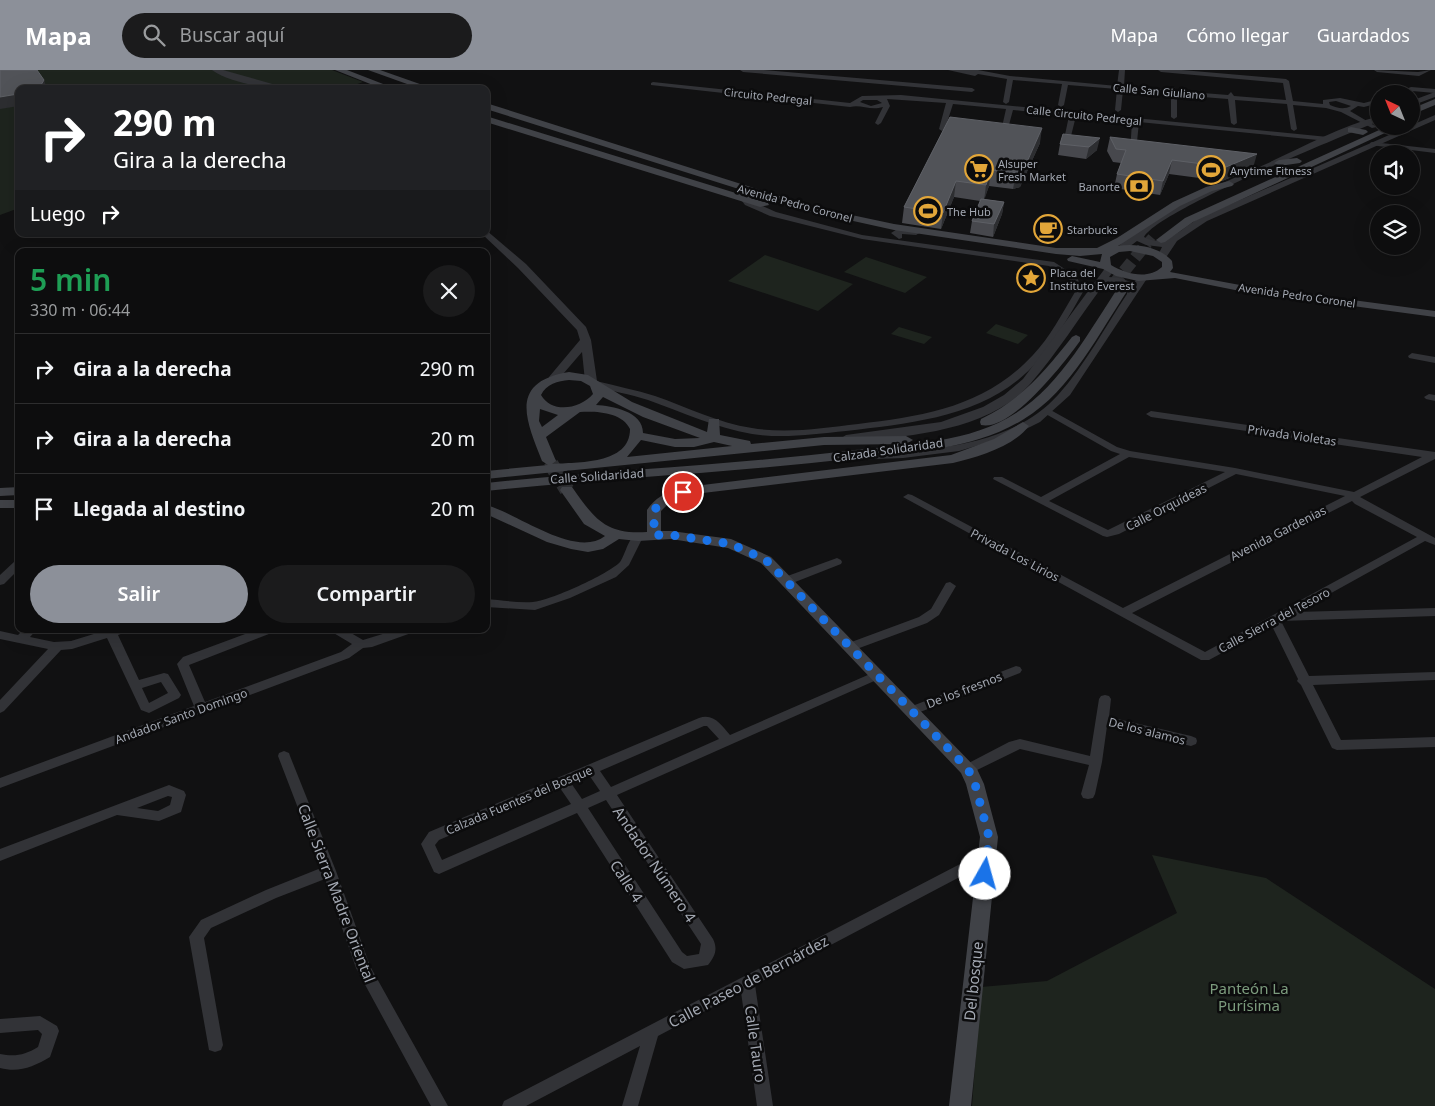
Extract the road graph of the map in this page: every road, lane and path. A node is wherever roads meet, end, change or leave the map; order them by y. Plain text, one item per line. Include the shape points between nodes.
1 (216, 70) edge
2 (339, 70) edge
3 (372, 70) edge
4 (743, 70) edge
5 (951, 70) edge
6 (968, 70) edge
7 (1122, 70) edge
8 (1161, 70) edge
9 (1377, 70) edge
10 (1428, 70) edge
11 (990, 73) edge
12 (1010, 78) junction
13 (1065, 83) junction
14 (653, 84) dead end
15 (267, 85) edge
16 (380, 85) edge
17 (417, 85) edge
18 (1121, 86) junction
19 (1420, 90) edge
20 (1174, 91) junction
21 (1435, 93) edge
22 (1231, 96) junction
23 (879, 98) junction
24 (1420, 100) edge
25 (1290, 101) junction
26 (950, 102) junction
27 (1435, 102) edge
28 (857, 103) junction
29 (1370, 103) edge
30 (885, 104) junction
31 (1326, 104) junction
32 (1353, 104) junction
33 (1008, 105) junction
34 (1061, 105) dead end
35 (490, 107) edge
36 (1420, 108) edge
37 (1118, 110) dead end
38 (1342, 110) junction
39 (1435, 110) edge
40 (1073, 114) junction
41 (1420, 116) edge
42 (1174, 117) dead end
43 (1435, 117) edge
44 (490, 120) edge
45 (1136, 120) junction
46 (878, 123) dead end
47 (1234, 123) dead end
48 (1370, 126) edge
49 (1370, 127) edge
50 (1370, 127) edge
51 (1294, 128) dead end
52 (942, 129) edge
53 (1351, 130) joint
54 (1378, 135) edge
55 (1386, 135) edge
56 (1003, 136) edge
57 (1288, 137) junction
58 (1328, 139) junction
59 (1376, 143) junction
60 (1066, 144) edge
61 (1306, 148) junction
62 (1435, 151) edge
63 (1133, 152) edge
64 (1297, 162) junction
65 (1274, 165) junction
66 (1229, 184) junction
67 (757, 193) junction
68 (746, 201) junction
69 (946, 235) junction
70 (1139, 235) junction
71 (899, 236) junction
72 (490, 237) edge
73 (971, 238) junction
74 (1161, 240) junction
75 (1118, 249) junction
76 (1165, 261) junction
77 (1108, 268) junction
78 (1160, 275) junction
79 (1143, 278) junction
80 (1096, 286) junction
81 (1123, 288) junction
82 (1435, 308) edge
83 (1435, 314) edge
84 (586, 340) junction
85 (1412, 356) dead end
86 (1435, 360) edge
87 (552, 379) junction
88 (595, 385) junction
89 (535, 395) junction
90 (580, 409) junction
91 (1046, 411) junction
92 (1150, 414) dead end
93 (714, 422) junction
94 (1023, 426) junction
95 (638, 435) junction
96 (540, 436) junction
97 (713, 438) junction
98 (824, 442) junction
99 (802, 444) junction
100 (1128, 454) junction
101 (1434, 456) edge
102 (827, 458) junction
103 (549, 461) tunnel mouth
104 (596, 466) junction
105 (1235, 471) junction
106 (490, 475) edge
107 (998, 479) dead end
108 (490, 487) edge
109 (567, 490) tunnel mouth
110 (15, 491) edge
111 (0, 492) edge
112 (1353, 495) junction
113 (908, 497) dead end
114 (1041, 501) junction
115 (0, 504) edge
116 (15, 504) edge
117 (490, 511) edge
118 (654, 522) junction
119 (615, 535) junction
120 (638, 537) junction
121 (1430, 540) edge
122 (837, 562) dead end
123 (15, 567) edge
124 (0, 581) edge
125 (786, 581) junction
126 (950, 586) dead end
127 (490, 603) edge
128 (1435, 612) edge
129 (1122, 613) junction
130 (1279, 618) junction
131 (27, 633) edge
132 (111, 633) edge
133 (118, 633) edge
134 (259, 633) edge
135 (343, 633) edge
136 (399, 633) edge
137 (0, 635) edge
138 (21, 639) junction
139 (361, 644) junction
140 (58, 646) junction
141 (850, 647) junction
142 (1016, 670) dead end
143 (877, 675) junction
144 (1435, 676) edge
145 (1303, 681) junction
146 (135, 686) junction
147 (1105, 699) dead end
148 (0, 708) edge
149 (201, 708) junction
150 (911, 711) junction
151 (1103, 720) junction
152 (728, 741) junction
153 (1191, 741) dead end
154 (1435, 742) edge
155 (284, 756) dead end
156 (1096, 762) junction
157 (592, 769) junction
158 (968, 769) junction
159 (563, 781) junction
160 (0, 783) edge
161 (608, 794) junction
162 (1088, 794) dead end
163 (579, 806) junction
164 (116, 810) dead end
165 (0, 854) edge
166 (987, 856) junction
167 (329, 871) junction
168 (703, 960) joint
169 (747, 981) junction
170 (0, 1026) edge
171 (652, 1032) junction
172 (215, 1045) dead end
173 (0, 1061) edge
174 (440, 1106) edge
175 (510, 1106) edge
176 (630, 1106) edge
177 (765, 1106) edge
178 (960, 1106) edge

1 - 15 street
2 - 16 main road
3 - 17 main road
4 - 5 street via 972,90
5 - 11 street
6 - 11 street
7 - 18 street
8 - 25 street via 1286,81
9 - 10 street via 1419,74
11 - 12 street, Calle San Giuliano
11 - 18 street, Calle San Giuliano
12 - 13 street, Calle San Giuliano
12 - 33 street
13 - 18 street, Calle San Giuliano
13 - 34 street
14 - 28 street, Circuito Pedregal via 840,104
18 - 20 street, Calle San Giuliano
18 - 37 street
19 - 21 street
20 - 22 street, Calle San Giuliano
20 - 42 street
21 - 24 street
22 - 25 street, Calle San Giuliano
22 - 47 street
23 - 26 street, Calle Circuito Pedregal
23 - 28 street, Circuito Pedregal via 862,98
23 - 30 street
25 - 31 street, Calle San Giuliano
25 - 51 street
26 - 33 street, Calle Circuito Pedregal
26 - 52 street
27 - 36 main road
28 - 30 street via 870,108
29 - 32 street
30 - 46 street via 887,106
31 - 32 street via 1338,99
31 - 38 street
32 - 38 street via 1354,108
33 - 40 street, Calle Circuito Pedregal
33 - 56 street
35 - 67 main road, Avenida Pedro Coronel
38 - 48 street
39 - 41 main road
40 - 45 street, Calle Circuito Pedregal
40 - 60 street
43 - 59 street
44 - 68 main road, Avenida Pedro Coronel
45 - 57 street, Calle Circuito Pedregal
45 - 63 street
49 - 53 main road
50 - 64 main road
53 - 58 street
54 - 74 main road via 1189,220
55 - 59 main road
57 - 58 street
57 - 61 street via 1304,142
58 - 61 street
59 - 62 street
59 - 74 street
61 - 65 street
64 - 65 main road
64 - 74 main road via 1189,214
65 - 66 street
66 - 70 street via 1165,215
66 - 73 main road via 1167,210 1121,242 1104,248 1068,250
67 - 68 street
67 - 69 main road, Avenida Pedro Coronel via 860,220
68 - 71 main road, Avenida Pedro Coronel
68 - 93 street via 773,214 862,237 1051,264 1074,279 1079,292 1053,335 1019,376 996,392 951,412 792,433 759,432
69 - 71 street via 902,230 896,233
69 - 73 main road, Avenida Pedro Coronel
70 - 74 street via 1147,242 1159,244
70 - 75 street
71 - 77 main road, Avenida Pedro Coronel via 1080,260
72 - 84 street via 582,329
73 - 75 main road, Avenida Pedro Coronel via 1068,252
74 - 76 street
75 - 76 main road, Avenida Pedro Coronel via 1139,249
75 - 77 main road via 1104,258
76 - 78 main road via 1166,271
76 - 82 main road, Avenida Pedro Coronel via 1254,284
77 - 79 main road, Avenida Pedro Coronel
77 - 80 street, Calzada Solidaridad
78 - 79 main road, Avenida Pedro Coronel
78 - 83 main road, Avenida Pedro Coronel
79 - 81 street, Calzada Solidaridad
80 - 81 street via 1108,280 1132,286
80 - 98 street, Calzada Solidaridad via 1027,381 995,407 962,421 929,428
81 - 91 street, Calzada Solidaridad via 1066,392
81 - 98 main road, Calzada Solidaridad via 1041,384 1001,416 953,433 907,440
81 - 102 main road, Calzada Solidaridad via 1043,400 1011,422 946,442
84 - 87 street
84 - 88 street
85 - 86 street
87 - 88 main road via 577,377
87 - 89 main road via 540,386
88 - 90 main road via 596,400
88 - 93 street via 649,398
88 - 97 main road via 626,405
89 - 90 main road via 545,408 561,411
89 - 96 main road via 533,422
90 - 95 main road via 614,411 634,423
90 - 96 main road via 563,417
91 - 94 street, Calzada Solidaridad
91 - 100 street, Calle Orquídeas
92 - 101 street, Privada Violetas
93 - 97 main road
94 - 102 street, Calzada Solidaridad via 989,440 945,450 895,456
94 - 118 main road via 995,444 953,459 683,492 666,498
95 - 97 main road via 673,443
95 - 104 main road via 626,452
96 - 103 main road
97 - 99 main road via 739,444
98 - 99 main road, Calle Solidaridad
99 - 104 main road, Calle Solidaridad
100 - 105 street, Calle Orquídeas
100 - 114 street
101 - 112 street, Avenida Gardenias
102 - 108 main road, Calle Solidaridad
104 - 106 main road, Calle Solidaridad
105 - 112 street, Calle Orquídeas
105 - 114 street, Calle Orquídeas via 1107,534
107 - 114 street, Calle Orquídeas
109 - 119 main road via 589,521
110 - 111 main road
112 - 121 street via 1359,502
112 - 129 street, Avenida Gardenias
113 - 129 street, Privada Los Lirios
115 - 116 main road
117 - 119 main road via 580,547 599,546
118 - 120 main road
118 - 125 main road via 671,535 731,544 766,560
119 - 120 main road
120 - 127 street via 625,563 612,574 566,595 535,606
121 - 130 street, Calle Sierra del Tesoro
122 - 125 street
123 - 124 street
125 - 141 main road
126 - 141 street via 935,612 923,620
128 - 130 street
129 - 130 street, Calle Sierra del Tesoro via 1205,657
130 - 145 street
131 - 138 street
132 - 140 street via 72,646
133 - 146 street
134 - 149 street via 183,664
135 - 139 street
136 - 139 street, Andador Santo Domingo
137 - 138 street
138 - 140 street
139 - 149 street, Andador Santo Domingo via 345,655
140 - 148 street
141 - 143 main road
142 - 150 street, De los fresnos
143 - 150 main road
143 - 152 street, Calzada Fuentes del Bosque
144 - 145 street
145 - 154 street via 1337,745
146 - 146 street via 164,677 175,695 149,708 145,707
147 - 151 street, De los alamos
149 - 160 street, Andador Santo Domingo
150 - 158 main road
151 - 153 street, De los alamos
151 - 156 street, De los alamos
152 - 157 street, Calzada Fuentes del Bosque via 711,722 703,722
152 - 161 street, Calzada Fuentes del Bosque
155 - 167 street, Calle Sierra Madre Oriental
156 - 158 street via 1020,744
156 - 162 street, De los alamos
157 - 159 street, Calzada Fuentes del Bosque
157 - 161 street, Andador Número 4
158 - 166 main road, Del bosque via 989,837
159 - 163 street, Calle 4
159 - 163 street, Calzada Fuentes del Bosque via 434,836 428,844 439,868
161 - 163 street, Calzada Fuentes del Bosque
161 - 168 street, Andador Número 4 via 708,943 708,954
163 - 168 street, Calle 4 via 677,957 684,963
164 - 165 street
166 - 169 street, Calle Paseo de Bernárdez
166 - 178 main road, Del bosque
167 - 172 street via 206,924 196,937
167 - 174 street, Calle Sierra Madre Oriental via 363,968
169 - 171 street, Calle Paseo de Bernárdez
169 - 177 street, Calle Tauro
170 - 173 street via 40,1023 51,1031 44,1052 26,1063
171 - 175 street, Calle Paseo de Bernárdez
171 - 176 street

